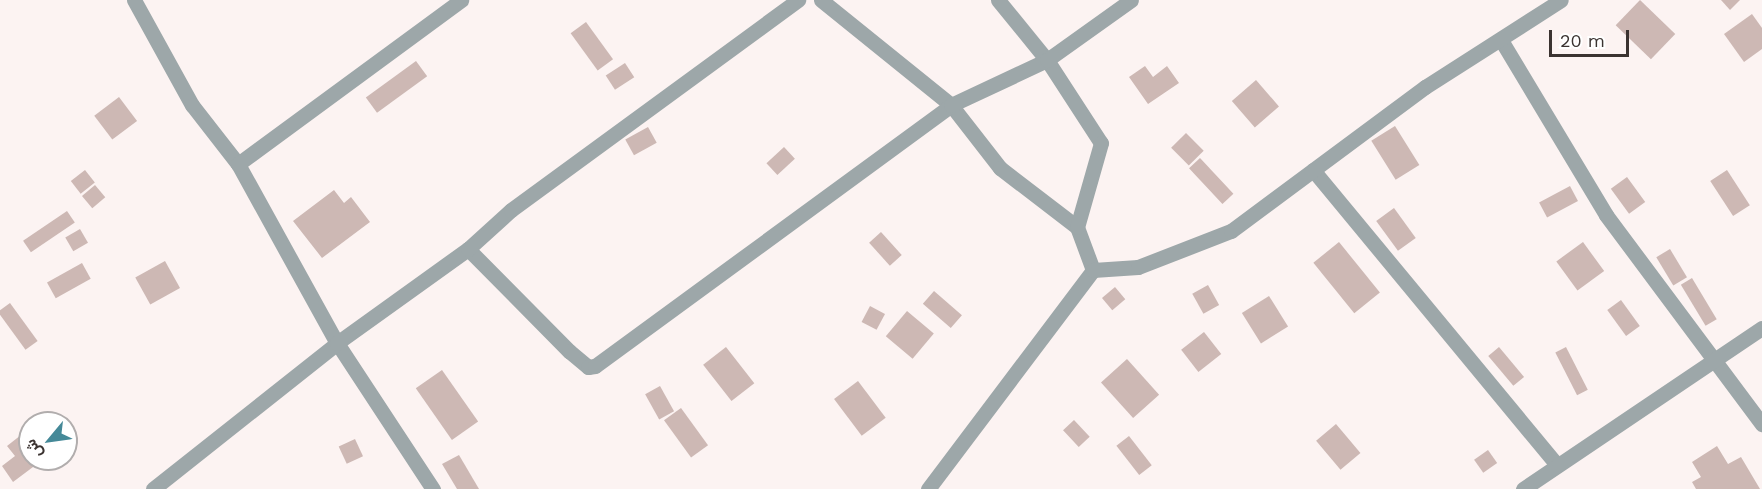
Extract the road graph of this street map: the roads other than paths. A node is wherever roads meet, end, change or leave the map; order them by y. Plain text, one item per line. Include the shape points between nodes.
1 (134, 0) edge
2 (461, 0) edge
3 (798, 0) edge
4 (821, 0) edge
5 (998, 0) edge
6 (1131, 0) edge
7 (1561, 0) edge
8 (1501, 40) junction
9 (1047, 60) junction
10 (951, 105) junction
11 (238, 164) junction
12 (1313, 170) junction
13 (1077, 227) junction
14 (468, 249) junction
15 (1093, 270) junction
16 (1762, 328) edge
17 (337, 343) junction
18 (1712, 359) junction
19 (1762, 424) edge
20 (1556, 464) junction
21 (153, 489) edge
22 (432, 489) edge
23 (929, 489) edge
24 (1523, 489) edge

1 - 11 street via 192,105
2 - 11 street
3 - 14 street via 511,210
4 - 10 street
5 - 9 street
6 - 9 street
7 - 8 street
8 - 12 street via 1425,87
8 - 18 street via 1606,215
9 - 10 street
9 - 13 street via 1101,143
10 - 13 street via 1000,168
10 - 14 street via 595,366 588,367 568,351
11 - 17 street
12 - 15 street via 1231,231 1138,267
12 - 20 street
13 - 15 street
14 - 17 street
15 - 23 street
16 - 18 street
17 - 21 street
17 - 22 street
18 - 19 street
18 - 20 street via 1609,434
20 - 24 street

